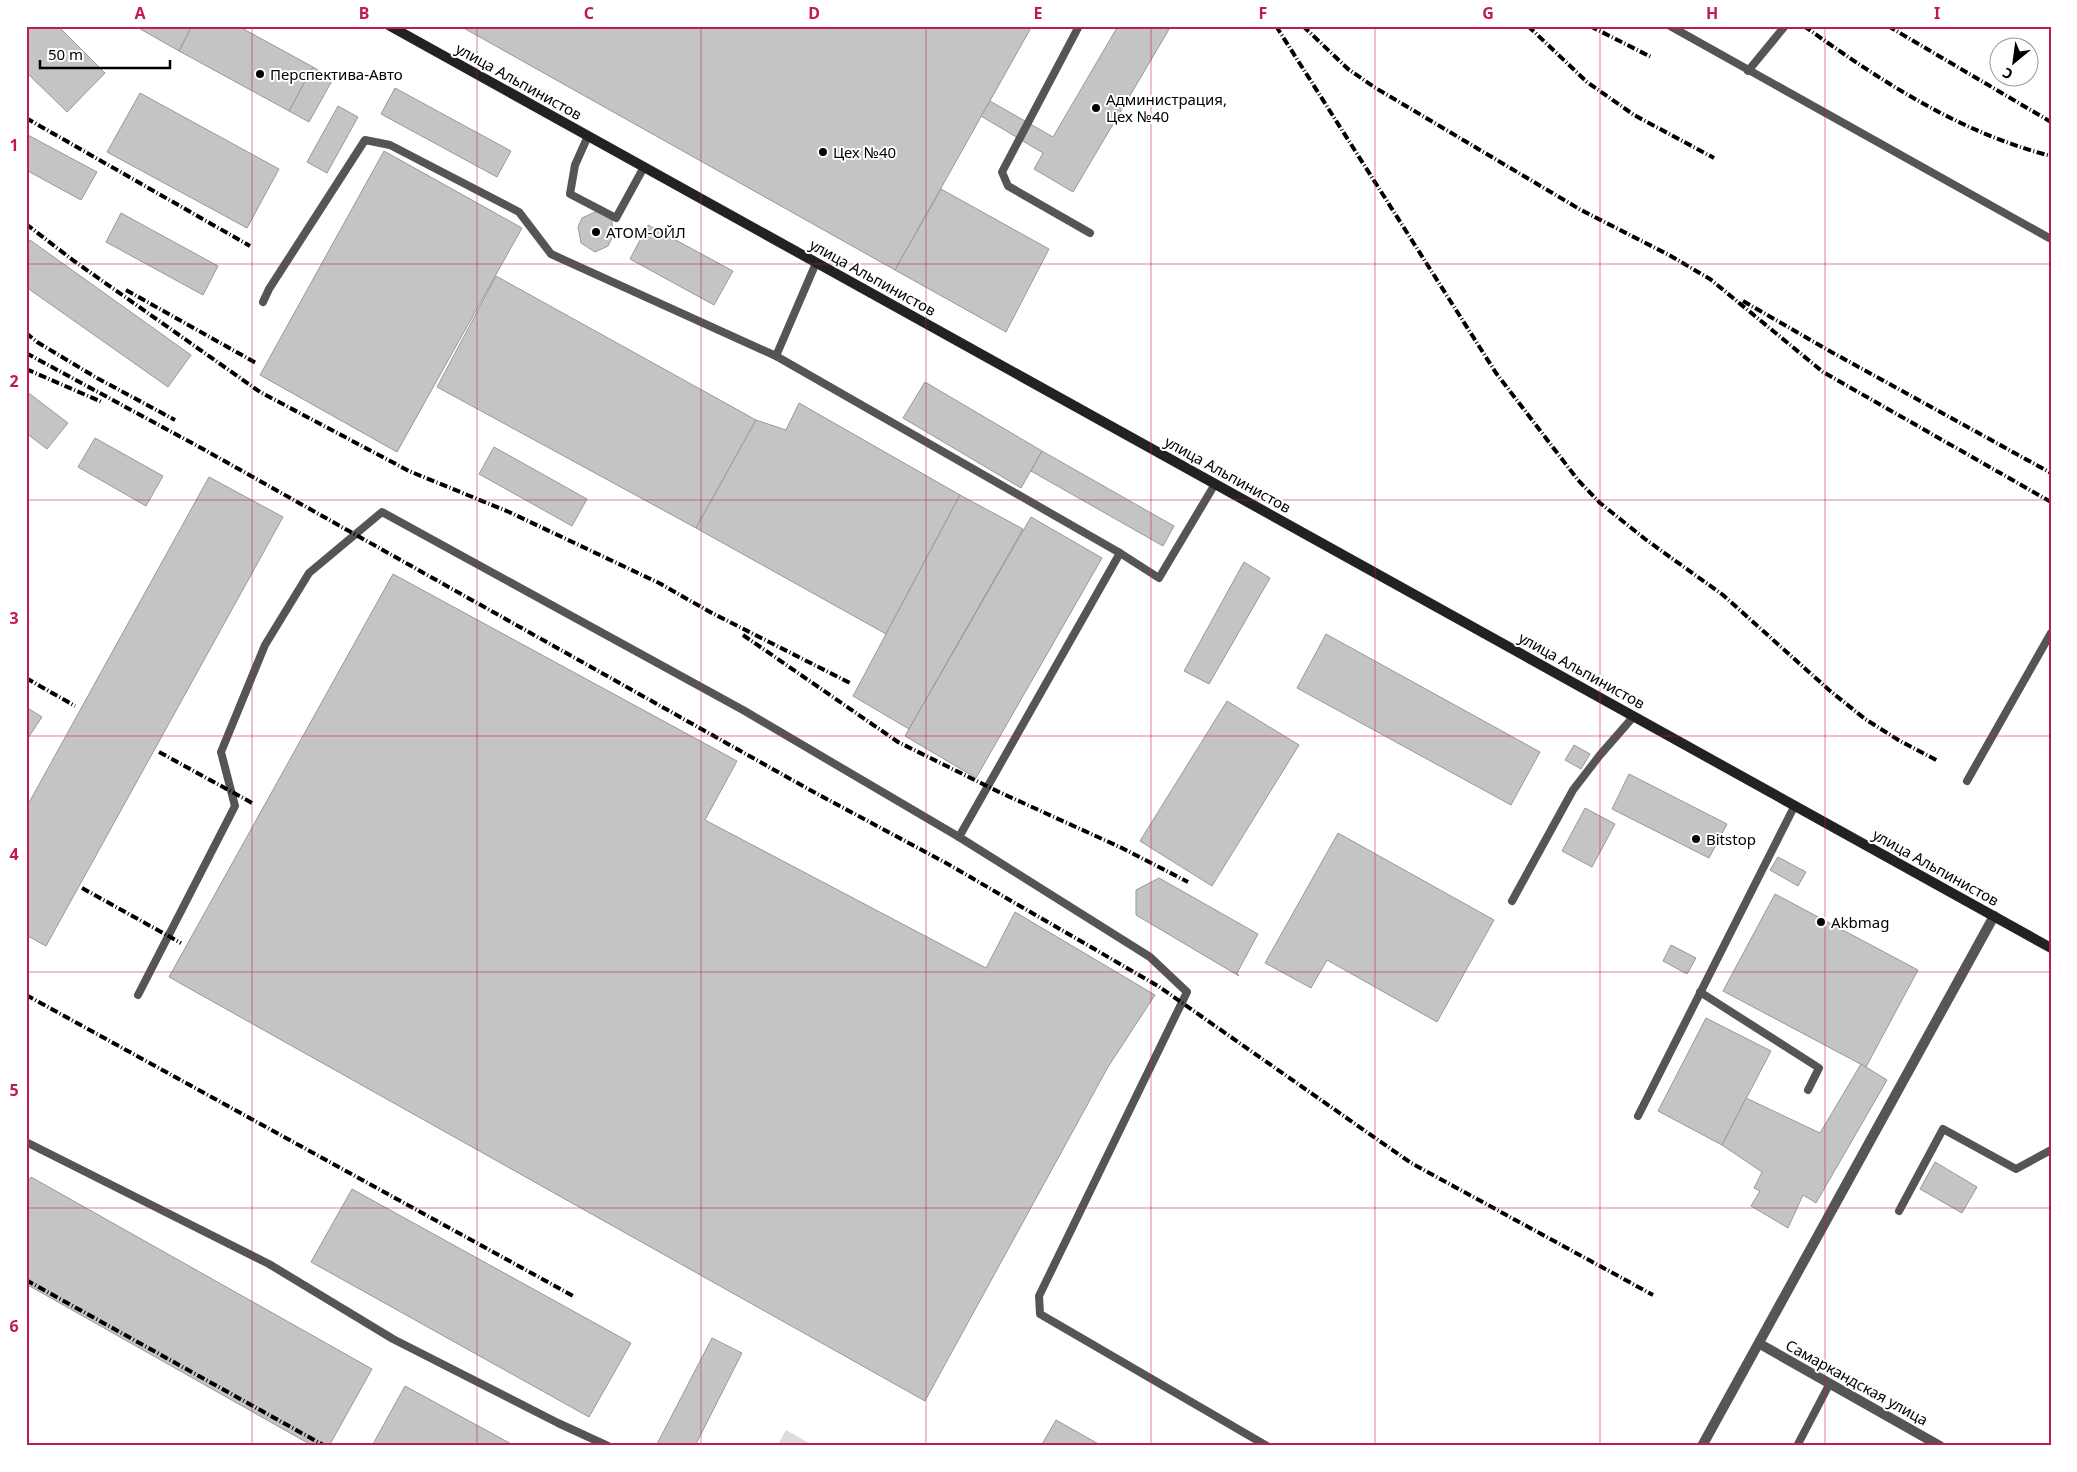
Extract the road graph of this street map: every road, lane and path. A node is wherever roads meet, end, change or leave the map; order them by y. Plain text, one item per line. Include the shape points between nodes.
1 (390, 26) edge
2 (1079, 26) edge
3 (1670, 26) edge
4 (1785, 26) edge
5 (1748, 71) junction
6 (588, 136) junction
7 (644, 167) junction
8 (1090, 233) dead end
9 (2051, 238) edge
10 (816, 262) junction
11 (263, 302) dead end
12 (776, 356) junction
13 (1215, 484) junction
14 (1120, 553) junction
15 (2051, 633) edge
16 (1634, 716) junction
17 (1967, 781) dead end
18 (1795, 805) junction
19 (959, 837) junction
20 (1512, 900) dead end
21 (1994, 916) junction
22 (2051, 948) edge
23 (1700, 992) junction
24 (138, 995) dead end
25 (1808, 1090) dead end
26 (1638, 1116) dead end
27 (26, 1142) edge
28 (2051, 1150) edge
29 (1899, 1211) dead end
30 (1760, 1344) junction
31 (1830, 1383) junction
32 (608, 1446) edge
33 (1267, 1446) edge
34 (1702, 1446) edge
35 (1796, 1446) edge
36 (1940, 1446) edge

1 - 6 main road, улица Альпинистов
2 - 8 lane via 1002,172 1008,186
3 - 5 lane
4 - 5 lane
5 - 9 lane
6 - 7 main road, улица Альпинистов
6 - 7 lane via 575,165 570,194 616,218
7 - 10 main road, улица Альпинистов
10 - 12 lane
10 - 13 main road, улица Альпинистов
11 - 12 lane via 365,140 390,145 519,212 551,254
12 - 14 lane
13 - 14 lane via 1159,578
13 - 16 main road, улица Альпинистов
14 - 19 lane
15 - 17 lane
16 - 18 main road, улица Альпинистов
16 - 20 lane via 1573,790
18 - 21 main road, улица Альпинистов
18 - 23 lane
19 - 24 lane via 743,710 382,512 308,573 266,645 221,752 235,806
19 - 33 lane via 1150,957 1187,992 1039,1296 1040,1314
21 - 22 main road, улица Альпинистов
21 - 30 street
23 - 25 lane via 1819,1068
23 - 26 lane
27 - 32 lane via 269,1264 393,1339
28 - 29 lane via 2016,1169 1943,1129
30 - 31 street, Самаркандская улица
30 - 34 street
31 - 35 lane
31 - 36 street, Самаркандская улица

